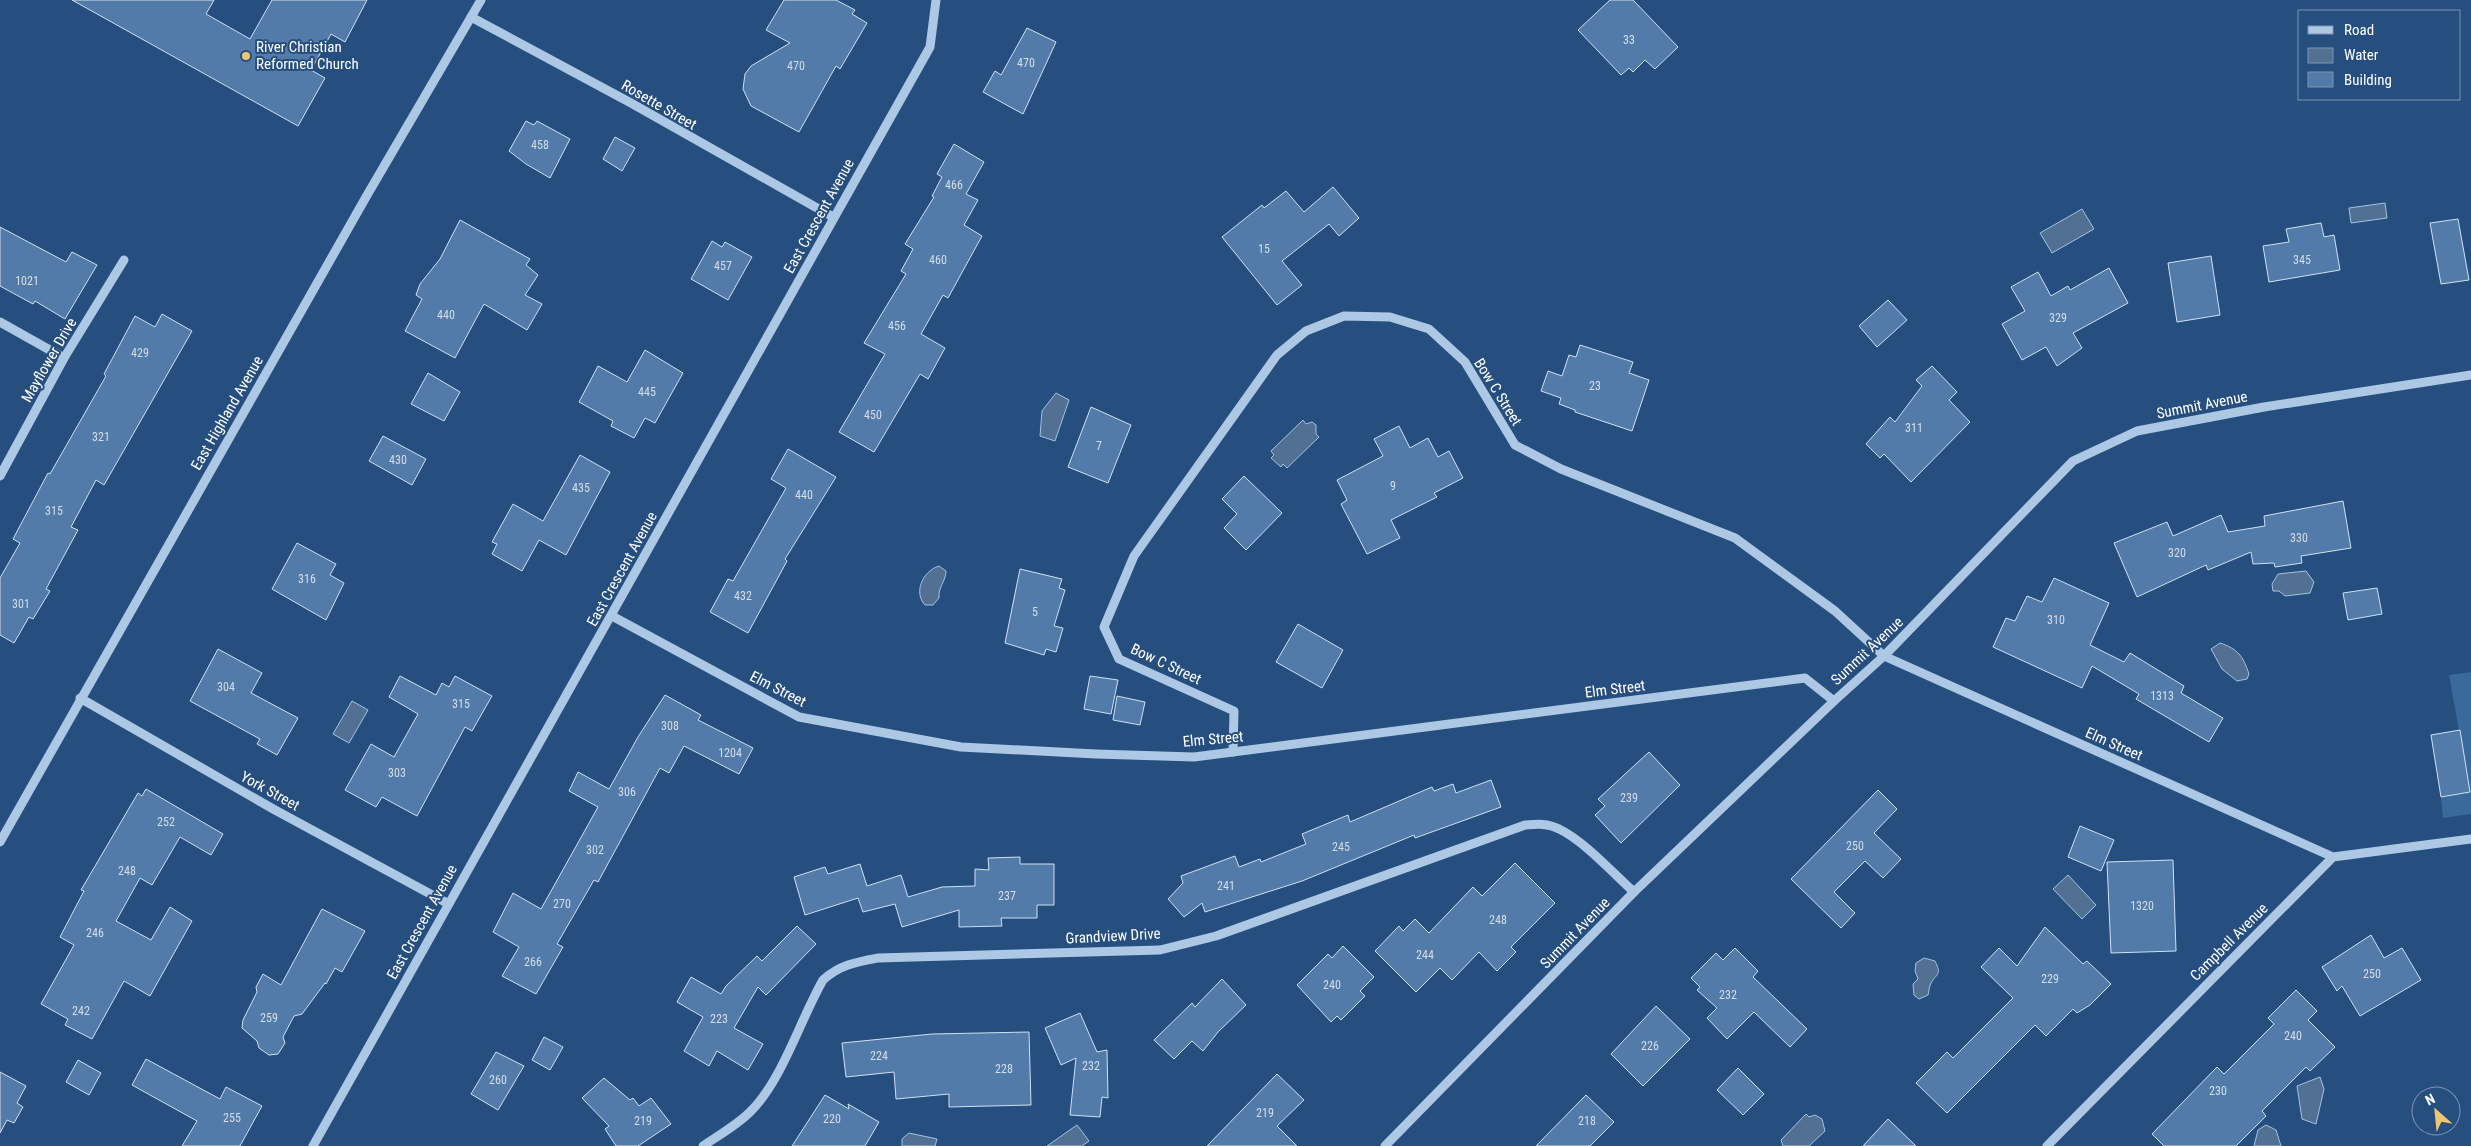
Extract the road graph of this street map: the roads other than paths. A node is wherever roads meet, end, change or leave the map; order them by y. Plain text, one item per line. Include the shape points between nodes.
1 (481, 0) edge
2 (936, 0) edge
3 (471, 17) junction
4 (833, 217) junction
5 (124, 260) dead end
6 (0, 322) edge
7 (64, 358) junction
8 (2471, 376) edge
9 (0, 476) edge
10 (612, 616) junction
11 (1884, 656) junction
12 (80, 698) junction
13 (1834, 701) junction
14 (1233, 752) junction
15 (2471, 840) edge
16 (0, 842) edge
17 (2333, 857) junction
18 (1634, 892) junction
19 (448, 903) junction
20 (313, 1146) edge
21 (703, 1146) edge
22 (1385, 1146) edge
23 (2047, 1146) edge

1 - 3 street, East Highland Avenue
2 - 4 street, East Crescent Avenue via 930,47
3 - 4 street, Rosette Street
3 - 12 street, East Highland Avenue
4 - 10 street, East Crescent Avenue
5 - 7 street, Mayflower Drive
6 - 7 street
7 - 9 street, Mayflower Drive
8 - 11 street, Summit Avenue via 2137,431 2073,461
10 - 14 street, Elm Street via 799,718 961,747 1194,757
10 - 19 street, East Crescent Avenue
11 - 13 street, Summit Avenue
11 - 14 street, Bow C Street via 1835,610 1735,538 1561,469 1516,445 1465,362 1429,329 1390,317 1344,316 1306,331 1277,356 1134,556 1104,628 1119,659 1234,711
11 - 17 street, Elm Street
12 - 16 street, East Highland Avenue
12 - 19 street, York Street via 275,810
13 - 14 street, Elm Street via 1805,678
13 - 18 street, Summit Avenue
15 - 17 street
17 - 23 street, Campbell Avenue
18 - 21 street, Grandview Drive via 1559,828 1525,825 1216,936 1160,950 878,958 849,964 834,970 823,980 773,1082 756,1106
18 - 22 street, Summit Avenue
19 - 20 street, East Crescent Avenue

